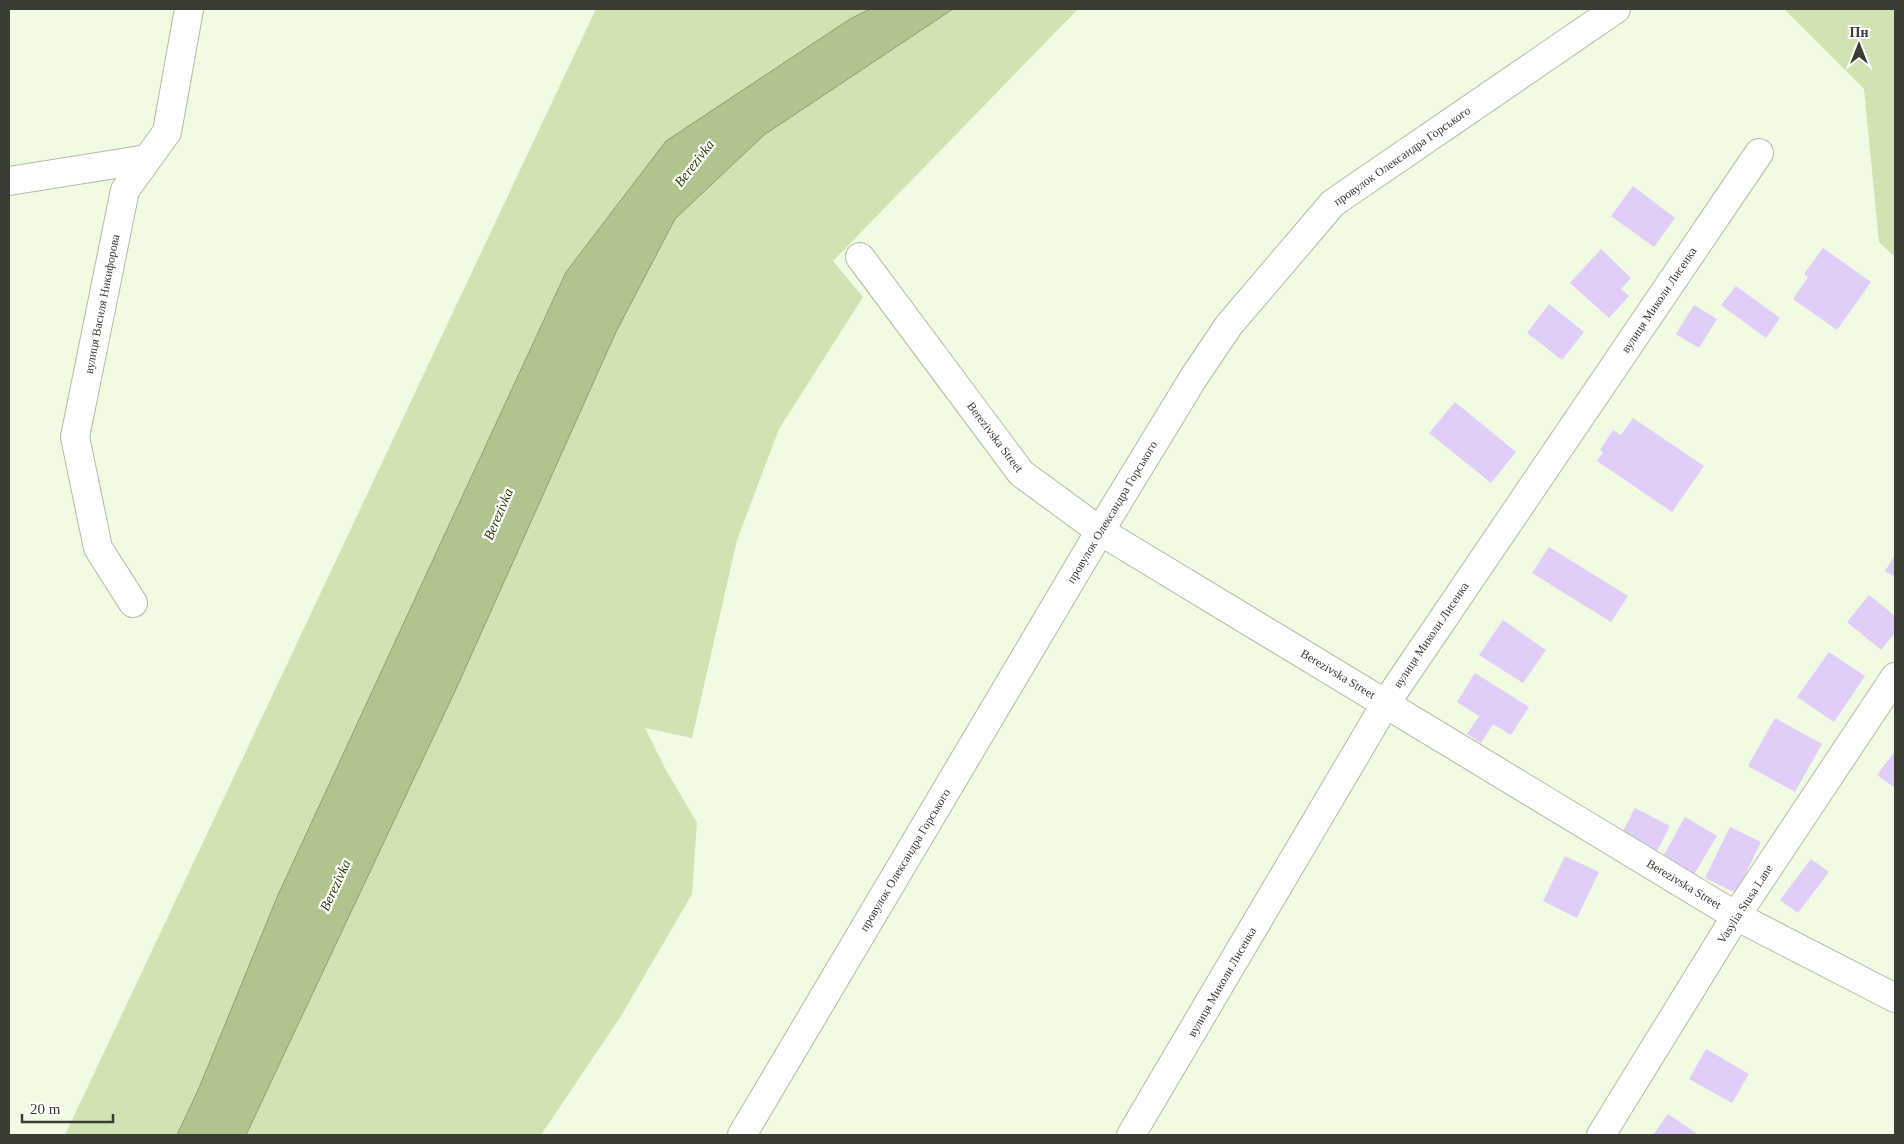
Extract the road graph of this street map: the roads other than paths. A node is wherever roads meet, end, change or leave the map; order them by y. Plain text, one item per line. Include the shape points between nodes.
1 (190, 9) edge
2 (1616, 9) edge
3 (1759, 152) dead end
4 (147, 159) junction
5 (9, 181) edge
6 (860, 257) dead end
7 (1100, 531) junction
8 (133, 603) dead end
9 (1895, 677) edge
10 (1386, 702) junction
11 (1736, 916) junction
12 (1895, 998) edge
13 (742, 1135) edge
14 (1131, 1135) edge
15 (1602, 1135) edge

1 - 4 street, вулиця Василя Никифорова via 167,132
2 - 7 street, провулок Олександра Горського via 1333,203 1229,325
3 - 10 street, вулиця Миколи Лисенка
4 - 5 street
4 - 8 street, вулиця Василя Никифорова via 125,190 75,437 98,548
6 - 7 street, Berezivska Street via 1021,473
7 - 10 street, Berezivska Street
7 - 13 street, провулок Олександра Горського
9 - 11 street, Vasylia Stusa Lane
10 - 11 street, Berezivska Street
10 - 14 street, вулиця Миколи Лисенка
11 - 12 street, Berezivska Street
11 - 15 street, Vasylia Stusa Lane

